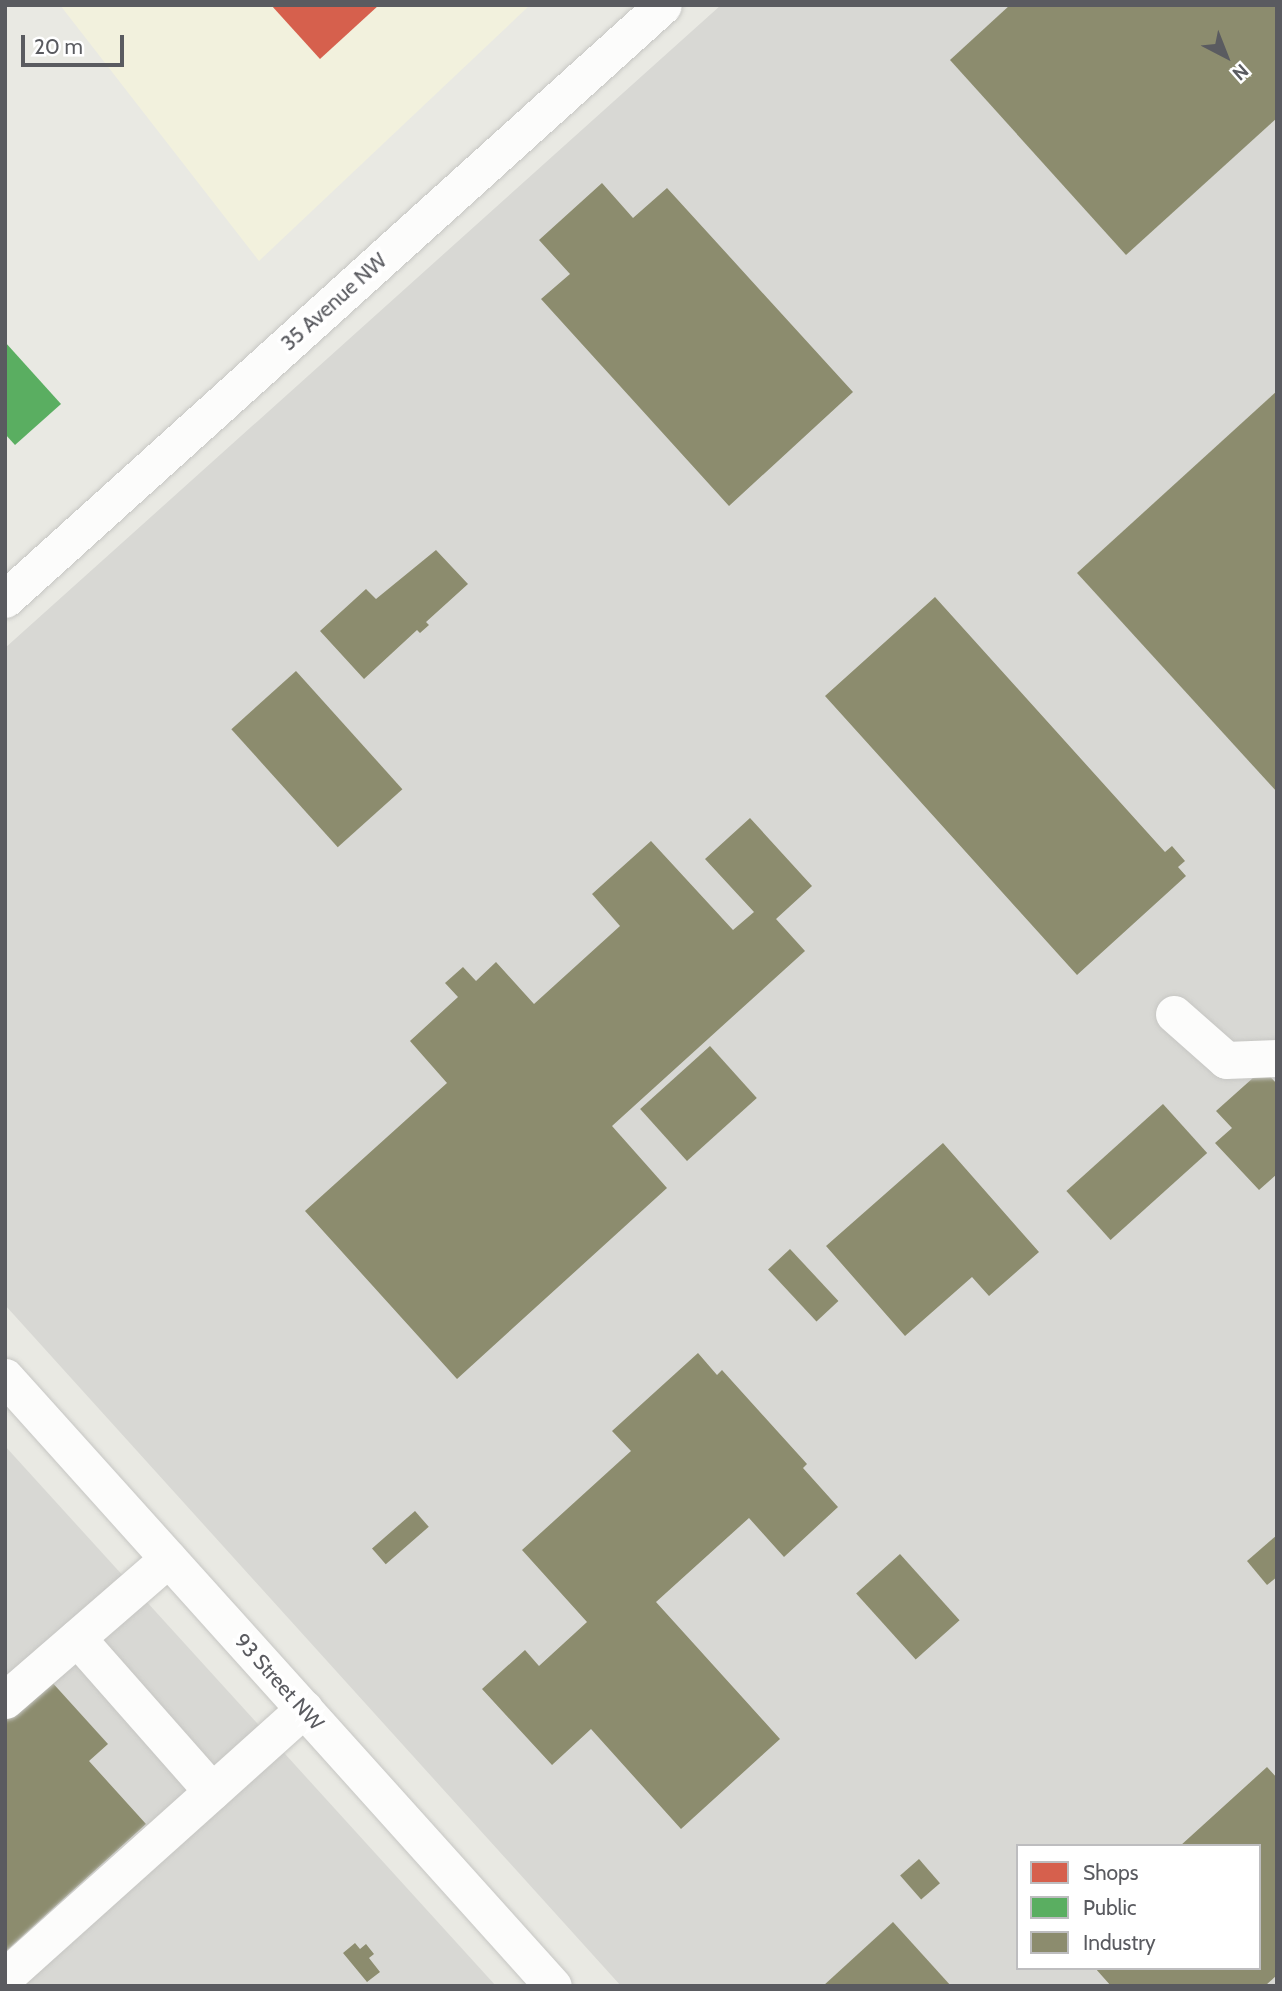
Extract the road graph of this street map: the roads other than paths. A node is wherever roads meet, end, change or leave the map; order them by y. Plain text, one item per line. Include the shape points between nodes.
1 (663, 5) edge
2 (6, 596) edge
3 (1174, 1014) dead end
4 (1277, 1058) edge
5 (5, 1377) edge
6 (168, 1559) junction
7 (77, 1638) junction
8 (5, 1700) edge
9 (304, 1709) junction
10 (212, 1791) junction
11 (5, 1977) edge
12 (553, 1986) edge

1 - 2 street, 35 Avenue NW
3 - 4 street via 1226,1060
5 - 6 street, 93 Street NW
6 - 7 street
6 - 9 street, 93 Street NW
7 - 8 street
7 - 10 street
9 - 10 street
9 - 12 street, 93 Street NW
10 - 11 street

